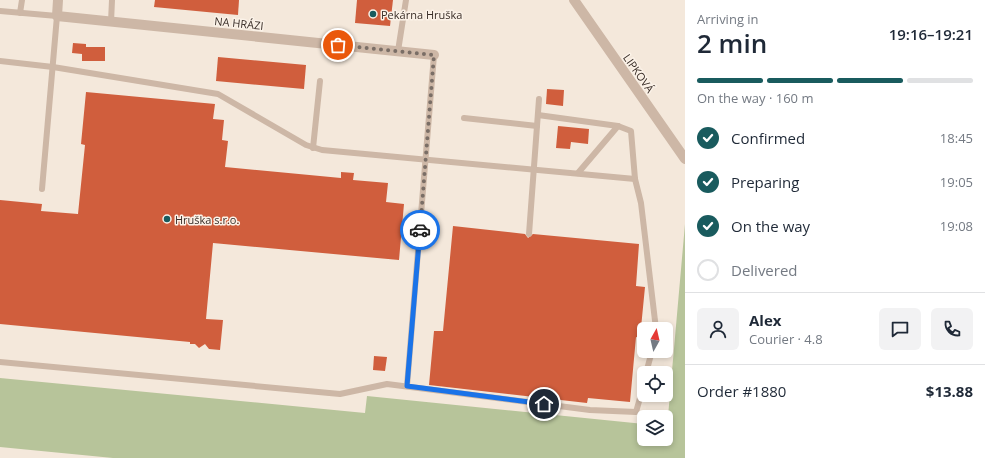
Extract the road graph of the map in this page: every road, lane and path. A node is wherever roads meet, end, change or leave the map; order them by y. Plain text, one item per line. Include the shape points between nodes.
1 (22, 0) edge
2 (58, 0) edge
3 (112, 0) edge
4 (406, 0) edge
5 (574, 0) edge
6 (0, 11) edge
7 (20, 12) junction
8 (57, 16) junction
9 (111, 22) junction
10 (398, 52) junction
11 (434, 55) joint
12 (0, 60) edge
13 (52, 67) junction
14 (320, 81) dead end
15 (538, 99) dead end
16 (538, 116) junction
17 (464, 118) dead end
18 (537, 126) junction
19 (618, 126) junction
20 (313, 148) junction
21 (425, 159) junction
22 (685, 159) edge
23 (534, 170) junction
24 (578, 173) junction
25 (635, 179) junction
26 (42, 189) dead end
27 (529, 234) dead end
28 (655, 322) edge
29 (0, 362) edge
30 (407, 386) junction
31 (639, 402) edge

1 - 7 lane
2 - 8 street
3 - 9 lane
4 - 10 lane
5 - 22 street, LIPKOVÁ
6 - 7 lane
7 - 8 lane
8 - 9 street, NA HRÁZI
8 - 13 lane
9 - 10 street, NA HRÁZI
10 - 11 street, NA HRÁZI
11 - 21 lane
12 - 13 lane
13 - 20 lane via 218,94
13 - 26 lane
14 - 20 lane
15 - 16 lane
16 - 18 lane
16 - 19 lane
17 - 18 lane
18 - 23 lane
19 - 24 lane
19 - 25 lane via 631,131
20 - 21 lane
21 - 23 lane
21 - 30 lane
23 - 24 lane
23 - 27 lane
24 - 25 lane
25 - 28 lane via 641,203
29 - 30 lane via 340,394 387,384
30 - 31 lane via 590,410 636,412

